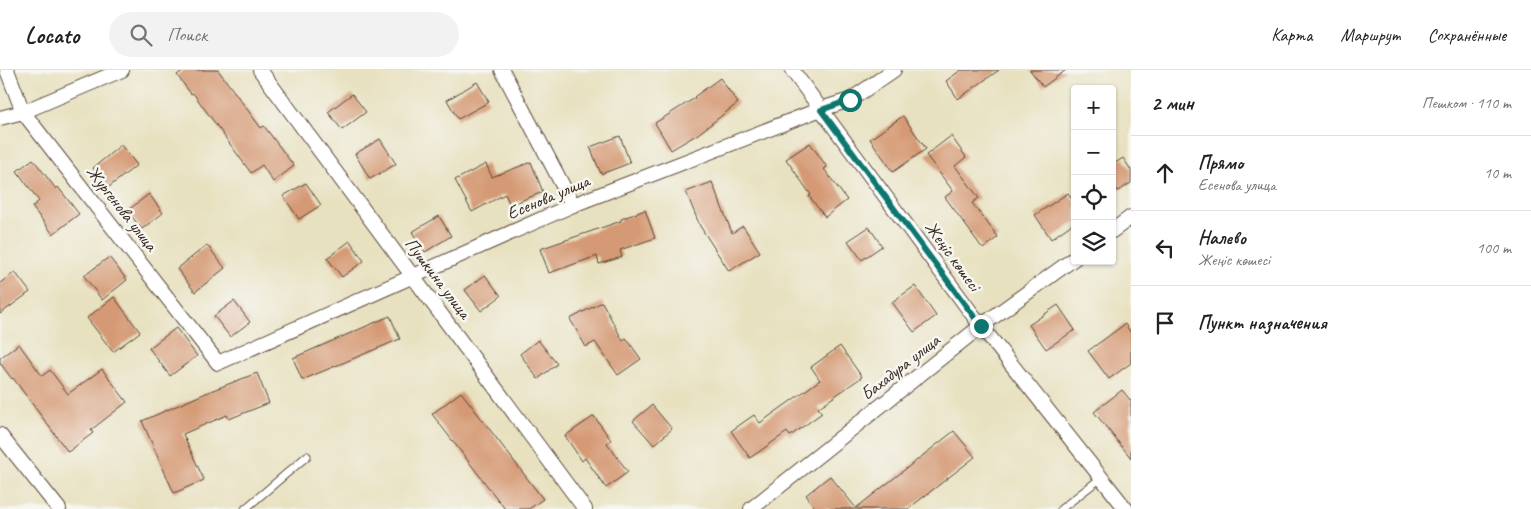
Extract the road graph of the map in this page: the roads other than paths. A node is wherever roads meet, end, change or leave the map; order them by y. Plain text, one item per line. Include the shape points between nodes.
1 (6, 70) edge
2 (122, 70) edge
3 (260, 70) edge
4 (502, 70) edge
5 (792, 70) edge
6 (894, 70) edge
7 (821, 110) junction
8 (23, 112) junction
9 (0, 118) edge
10 (573, 206) junction
11 (1131, 217) edge
12 (1116, 228) edge
13 (1071, 261) edge
14 (413, 277) junction
15 (981, 326) junction
16 (218, 363) joint
17 (0, 435) edge
18 (307, 456) dead end
19 (1101, 478) junction
20 (60, 509) edge
21 (246, 509) edge
22 (585, 509) edge
23 (751, 509) edge
24 (1061, 509) edge
25 (1126, 509) edge

1 - 8 street, Жургенова улица
2 - 8 street
3 - 14 street, Пушкина улица
4 - 10 street
5 - 7 street, Жеңіс көшесі
6 - 7 street, Есенова улица via 850,100
7 - 10 street, Есенова улица
7 - 15 street, Жеңіс көшесі
8 - 9 street
8 - 16 street, Жургенова улица
10 - 14 street, Есенова улица
11 - 12 street
13 - 15 street, Бахадура улица
14 - 16 street, Есенова улица
14 - 22 street, Пушкина улица
15 - 19 street, Жеңіс көшесі
15 - 23 street, Бахадура улица
17 - 20 street
18 - 21 lane
19 - 24 lane
19 - 25 street, Жеңіс көшесі

